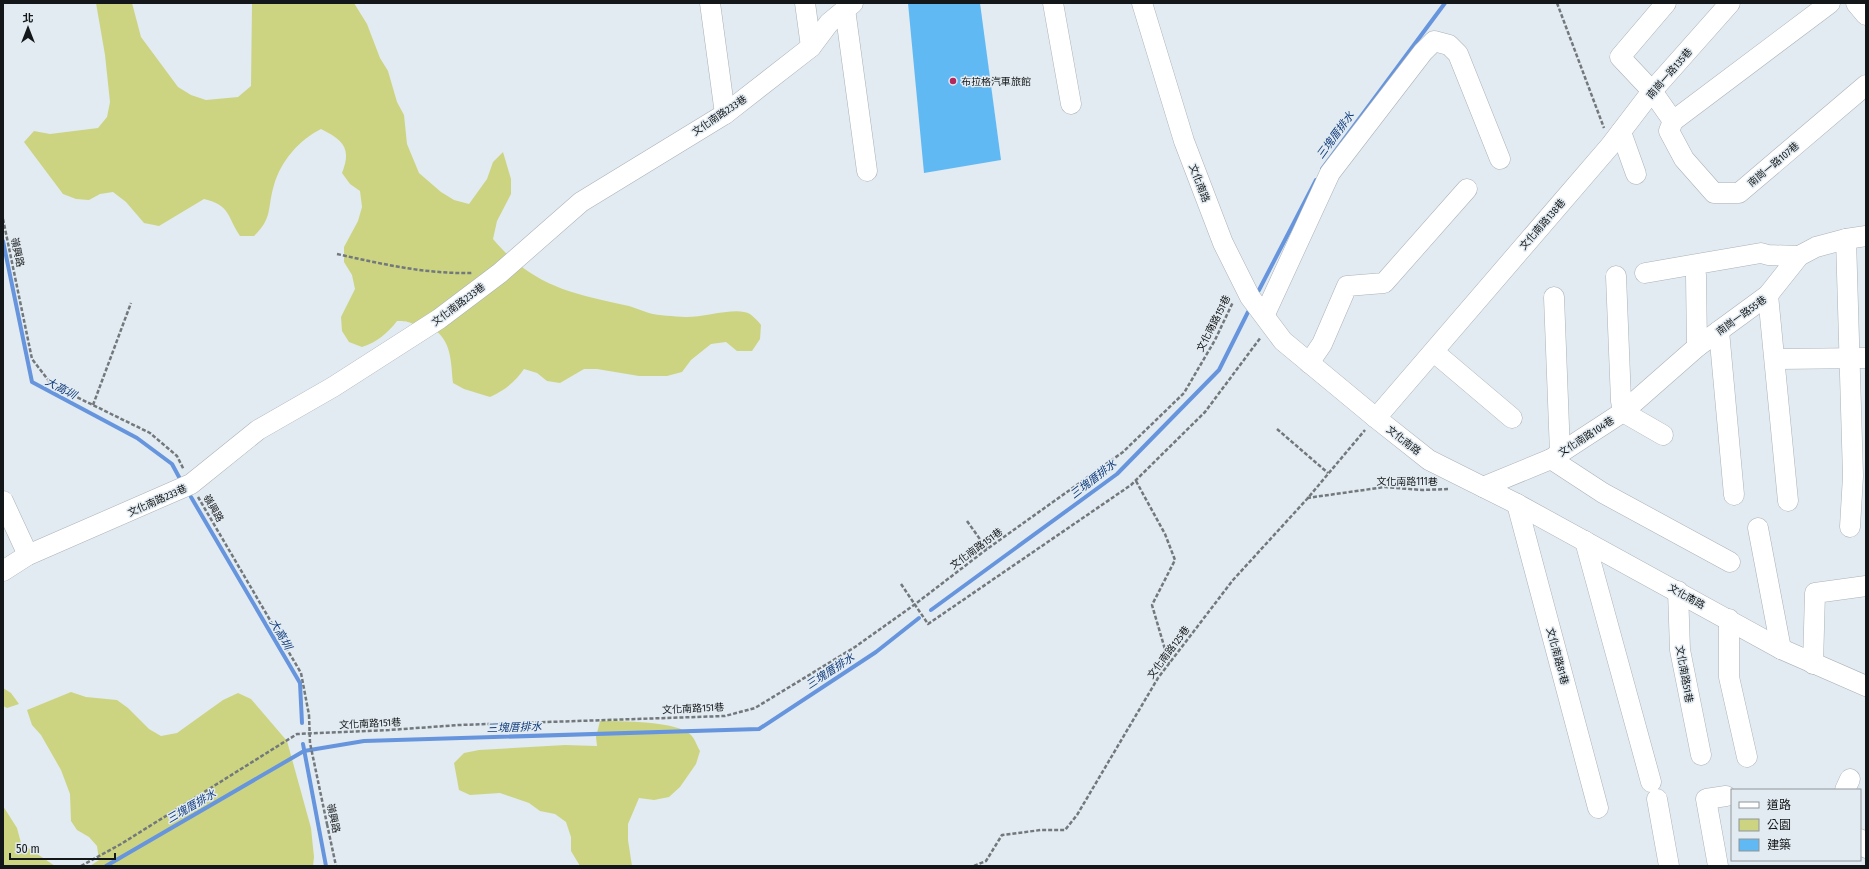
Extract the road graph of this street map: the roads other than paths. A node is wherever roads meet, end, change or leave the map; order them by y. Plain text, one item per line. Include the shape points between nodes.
1 (710, 3) edge
2 (805, 3) edge
3 (1053, 3) edge
4 (1142, 3) edge
5 (1666, 3) edge
6 (1730, 3) edge
7 (1830, 3) edge
8 (1856, 3) edge
9 (849, 6) edge
10 (1866, 15) edge
11 (811, 47) junction
12 (1866, 85) edge
13 (1652, 91) junction
14 (1071, 104) dead end
15 (725, 114) junction
16 (1673, 121) junction
17 (1616, 139) junction
18 (1500, 159) dead end
19 (867, 171) dead end
20 (1636, 174) dead end
21 (1467, 189) dead end
22 (1866, 236) edge
23 (1846, 239) junction
24 (1798, 256) junction
25 (1644, 273) dead end
26 (1696, 275) dead end
27 (1616, 276) dead end
28 (1768, 295) junction
29 (1554, 297) dead end
30 (1268, 319) junction
31 (1719, 331) junction
32 (1697, 347) junction
33 (1434, 352) junction
34 (1774, 359) junction
35 (1857, 359) edge
36 (1309, 363) junction
37 (1676, 367) joint
38 (1623, 412) junction
39 (1376, 418) junction
40 (1512, 418) dead end
41 (1663, 435) dead end
42 (1555, 456) junction
43 (1483, 487) junction
44 (1734, 495) dead end
45 (3, 501) edge
46 (1788, 501) dead end
47 (1517, 504) junction
48 (1850, 527) dead end
49 (1758, 528) dead end
50 (1585, 541) junction
51 (28, 555) junction
52 (1730, 562) dead end
53 (3, 571) edge
54 (1866, 586) edge
55 (1678, 591) junction
56 (1729, 619) junction
57 (1781, 649) junction
58 (1813, 664) junction
59 (1866, 686) edge
60 (1701, 755) dead end
61 (1747, 757) dead end
62 (1726, 796) dead end
63 (1598, 808) dead end
64 (1669, 866) edge
65 (1718, 866) edge

1 - 15 street
2 - 11 street
3 - 14 street
4 - 30 street, 文化南路 via 1184,141 1223,243 1250,297
5 - 13 street via 1620,57
6 - 13 street, 南崗一路135巷
7 - 16 street
8 - 10 street
9 - 11 street, 文化南路233巷 via 829,23
9 - 19 street
11 - 15 street, 文化南路233巷
12 - 16 street, 南崗一路107巷 via 1739,193 1714,193 1684,159 1669,131
13 - 16 street
13 - 17 street, 南崗一路135巷
15 - 51 street, 文化南路233巷 via 580,202 500,273 439,319 333,387 258,430 191,484
17 - 20 street
17 - 33 street, 文化南路138巷
18 - 30 street via 1458,54 1449,45 1434,40 1330,173
21 - 36 street via 1384,283 1347,286 1322,344
22 - 23 street, 南崗一路55巷
23 - 24 street, 南崗一路55巷 via 1816,247
23 - 35 street
24 - 25 street via 1761,253
24 - 28 street, 南崗一路55巷
26 - 32 street
27 - 38 street
28 - 31 street, 南崗一路55巷
28 - 34 street
29 - 42 street
30 - 36 street, 文化南路 via 1283,341
31 - 32 street, 南崗一路55巷
31 - 44 street
32 - 37 street, 南崗一路55巷
33 - 39 street, 文化南路138巷
33 - 40 street
34 - 35 street
34 - 46 street
35 - 48 street
36 - 39 street, 文化南路
37 - 38 street, 文化南路104巷
38 - 41 street
38 - 42 street, 文化南路104巷
39 - 43 street, 文化南路 via 1429,460
42 - 43 street, 文化南路104巷
42 - 52 street via 1603,493
43 - 47 street, 文化南路
45 - 51 street
47 - 50 street, 文化南路
47 - 63 street, 文化南路81巷
49 - 57 street
50 - 55 street, 文化南路
50 - 64 street via 1654,791
51 - 53 street, 文化南路233巷
54 - 58 street via 1815,593
55 - 56 street, 文化南路
55 - 60 street, 文化南路51巷 via 1680,650
56 - 57 street, 文化南路
56 - 61 street via 1729,677
57 - 58 street, 文化南路
58 - 59 street, 文化南路
62 - 65 street via 1706,799

